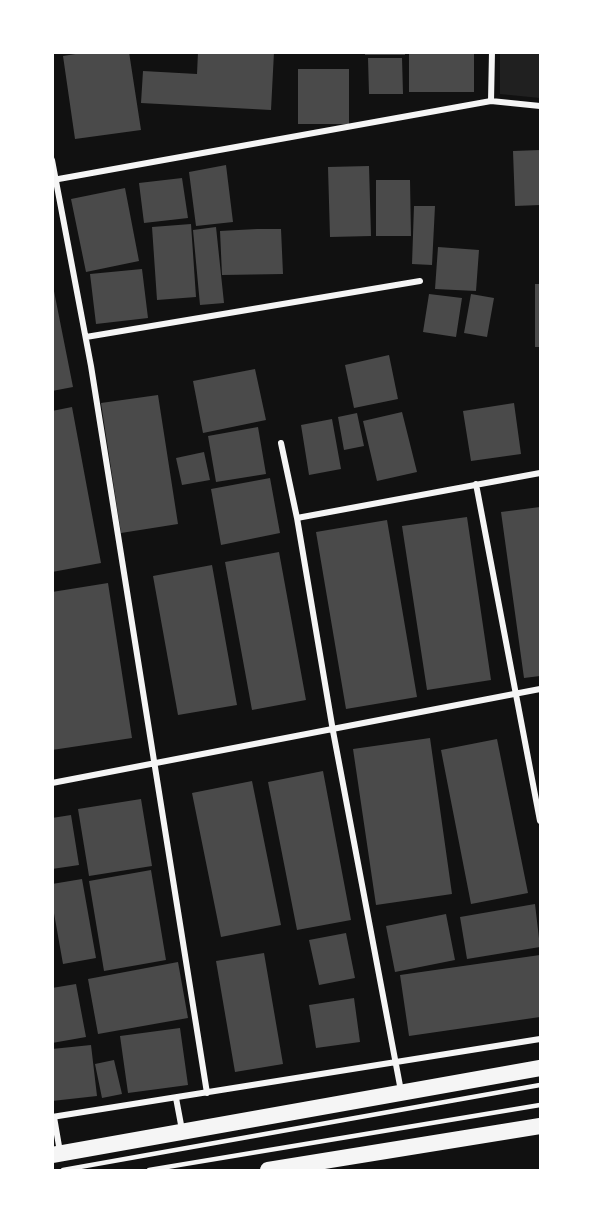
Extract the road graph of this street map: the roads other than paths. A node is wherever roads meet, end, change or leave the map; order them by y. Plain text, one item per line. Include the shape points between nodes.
1 (492, 52) edge
2 (491, 101) junction
3 (540, 106) edge
4 (52, 160) edge
5 (54, 180) edge
6 (420, 281) dead end
7 (86, 337) junction
8 (281, 443) dead end
9 (540, 472) edge
10 (476, 483) junction
11 (297, 518) junction
12 (540, 689) edge
13 (516, 694) junction
14 (333, 731) junction
15 (154, 763) junction
16 (52, 783) edge
17 (540, 821) edge
18 (540, 1039) edge
19 (397, 1063) junction
20 (540, 1068) edge
21 (540, 1086) edge
22 (207, 1093) junction
23 (402, 1095) junction
24 (176, 1098) junction
25 (540, 1105) edge
26 (53, 1117) edge
27 (540, 1126) edge
28 (182, 1132) junction
29 (58, 1160) edge
30 (149, 1170) edge
31 (268, 1170) edge

1 - 2 street
2 - 3 street
2 - 5 street
4 - 5 street
5 - 7 street
6 - 7 street
7 - 15 street
8 - 11 street
9 - 10 street
10 - 11 street
10 - 13 street
11 - 14 street
12 - 13 street
13 - 14 street
13 - 17 street
14 - 15 street
14 - 19 street
15 - 16 street
15 - 22 street
18 - 19 street
19 - 22 street
19 - 23 street
20 - 23 highway
21 - 29 lane
22 - 24 street
23 - 28 highway
24 - 26 street
24 - 28 street
25 - 30 lane
26 - 29 street
27 - 31 highway
28 - 29 highway

